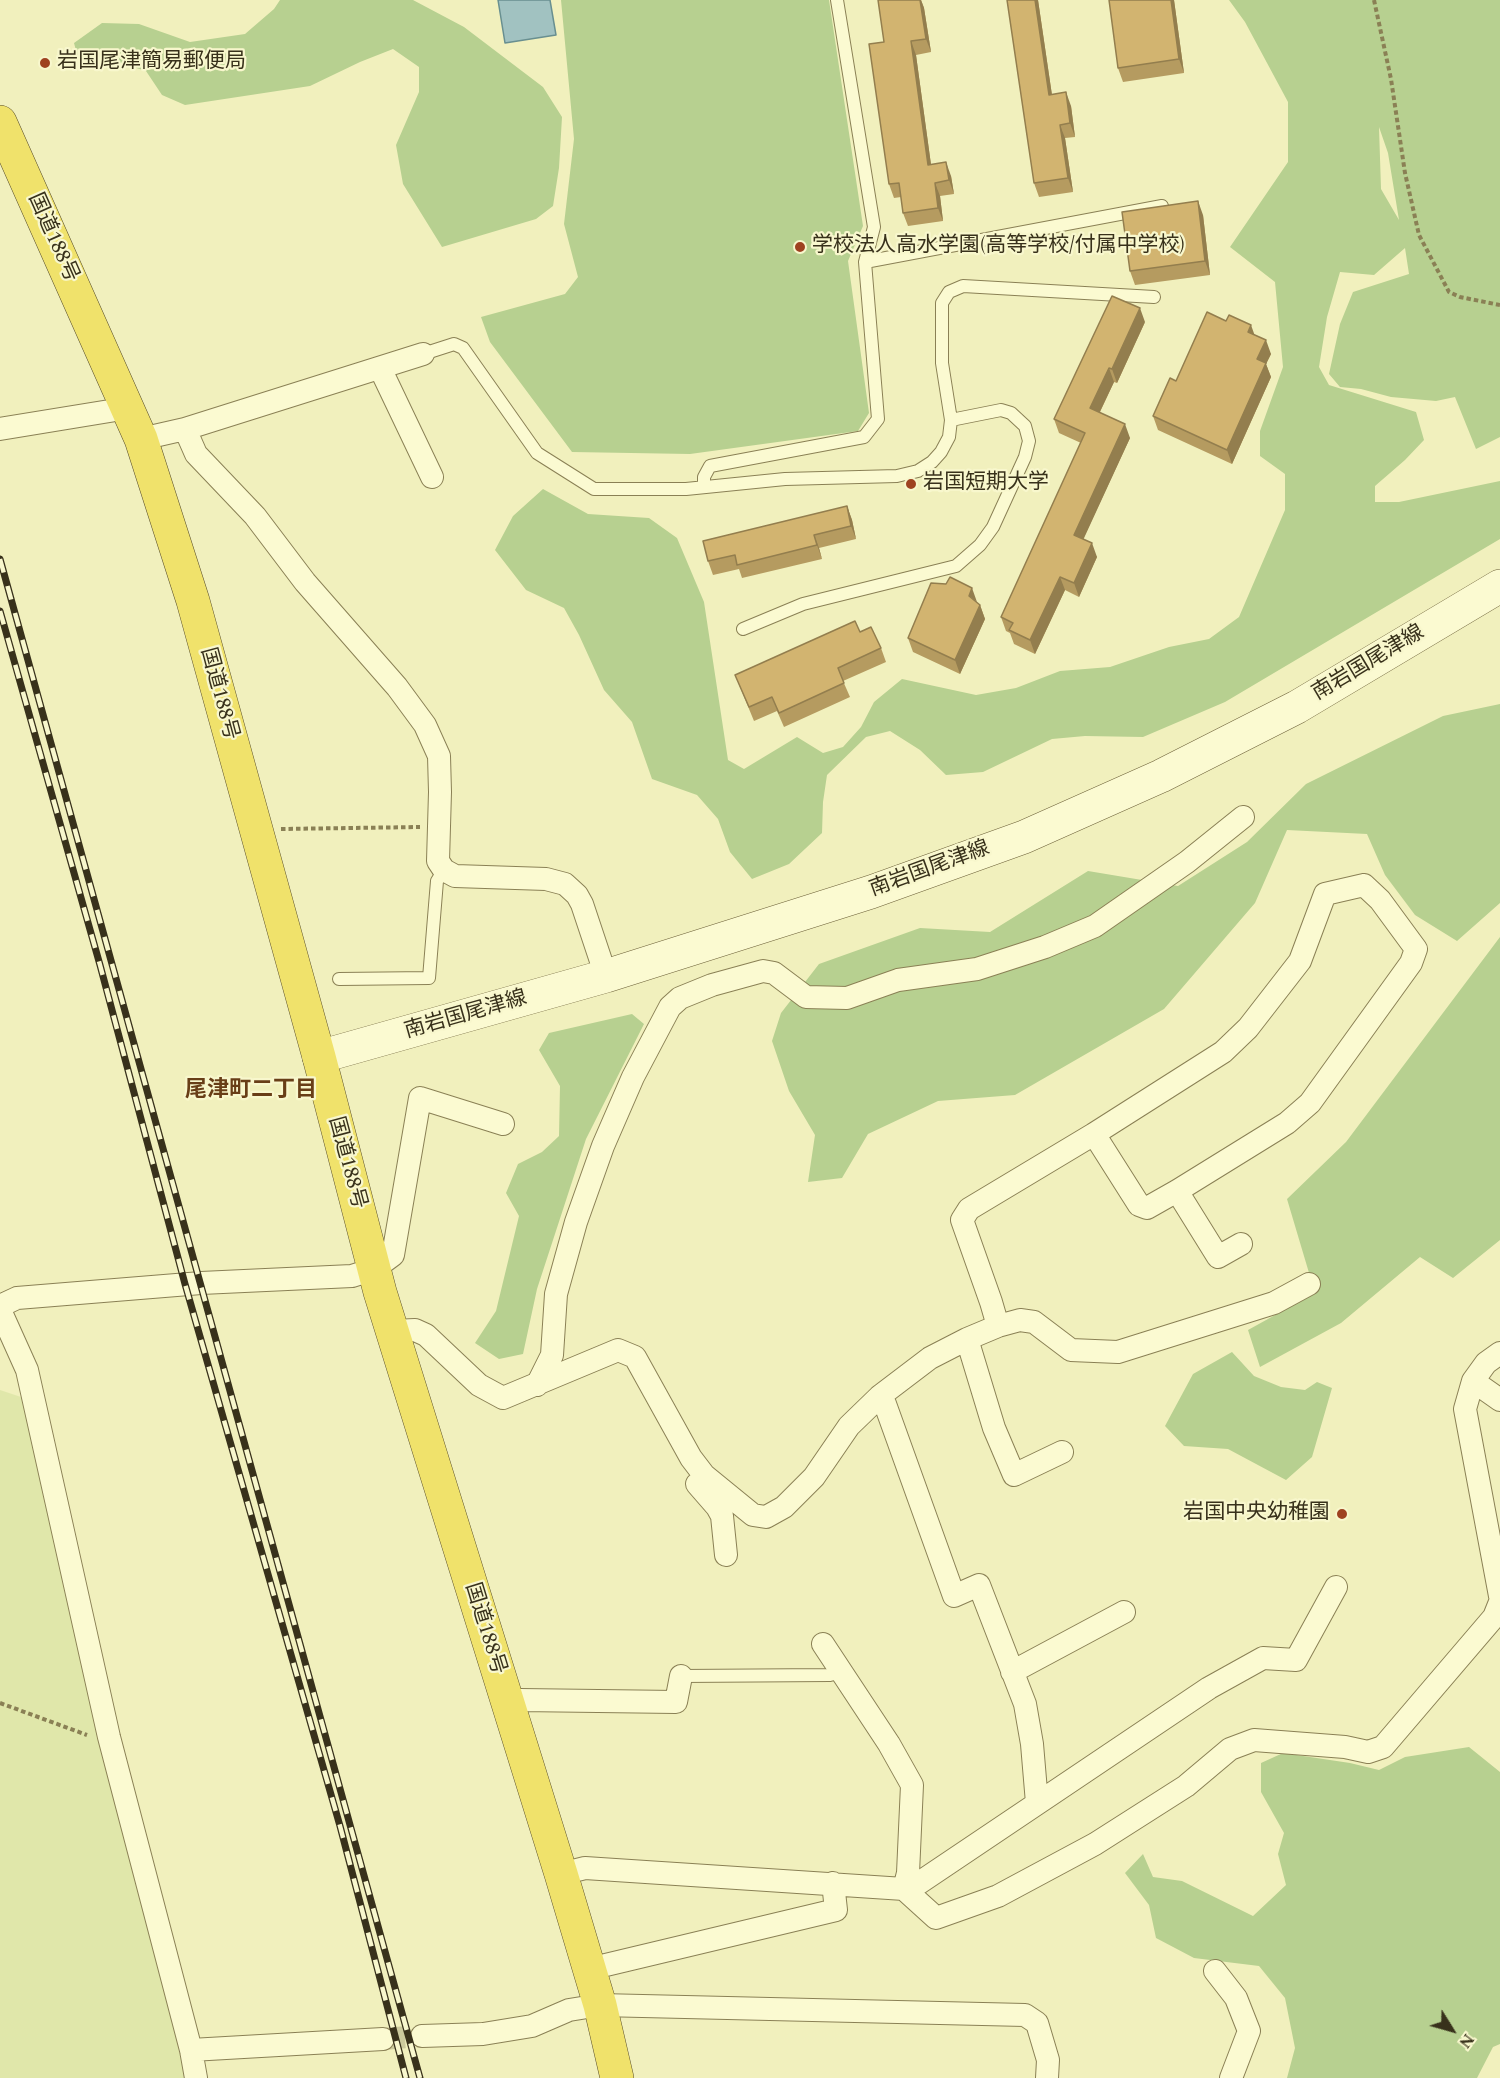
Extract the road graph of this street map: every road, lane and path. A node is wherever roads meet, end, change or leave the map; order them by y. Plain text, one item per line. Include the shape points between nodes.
1 (837, 0) edge
2 (1374, 0) edge
3 (0, 122) edge
4 (1162, 206) edge
5 (866, 262) junction
6 (1154, 297) dead end
7 (1500, 305) edge
8 (423, 354) joint
9 (380, 368) junction
10 (128, 408) junction
11 (951, 420) junction
12 (0, 429) edge
13 (185, 429) junction
14 (141, 439) junction
15 (432, 477) dead end
16 (704, 487) junction
17 (1500, 586) edge
18 (743, 628) dead end
19 (1243, 817) dead end
20 (439, 826) junction
21 (256, 830) junction
22 (444, 870) junction
23 (606, 976) junction
24 (339, 979) dead end
25 (319, 1057) junction
26 (503, 1124) dead end
27 (1094, 1134) junction
28 (1177, 1191) junction
29 (1241, 1244) dead end
30 (374, 1269) junction
31 (1309, 1284) dead end
32 (0, 1308) edge
33 (998, 1326) junction
34 (392, 1331) junction
35 (967, 1339) junction
36 (1500, 1353) edge
37 (1473, 1381) junction
38 (537, 1385) junction
39 (880, 1396) junction
40 (1500, 1400) edge
41 (1062, 1452) dead end
42 (691, 1458) junction
43 (726, 1555) dead end
44 (1336, 1587) dead end
45 (1500, 1596) edge
46 (1500, 1602) edge
47 (1124, 1612) dead end
48 (823, 1644) dead end
49 (1012, 1671) junction
50 (842, 1672) junction
51 (681, 1676) joint
52 (0, 1703) edge
53 (507, 1703) junction
54 (109, 1737) junction
55 (1037, 1803) junction
56 (561, 1874) junction
57 (833, 1883) junction
58 (904, 1889) junction
59 (589, 1969) junction
60 (1215, 1971) dead end
61 (600, 2005) junction
62 (422, 2036) tunnel mouth
63 (383, 2039) tunnel mouth
64 (191, 2050) junction
65 (196, 2078) edge
66 (617, 2078) edge
67 (1047, 2078) edge
68 (1231, 2078) edge

1 - 5 lane via 874,227
2 - 7 path via 1419,235 1449,292
3 - 10 highway, 国道188号
4 - 5 lane
5 - 16 lane via 878,419 864,437 710,466
6 - 11 lane via 963,286 949,292 942,303 942,363
8 - 9 street
8 - 16 lane via 454,344 463,348 537,453 594,489
9 - 13 street
9 - 15 street
10 - 12 street
10 - 14 highway, 国道188号
11 - 16 lane via 949,437 941,452 918,471 897,476 785,479
11 - 18 lane via 1001,411 1011,413 1025,426 1029,441 993,527 980,544 956,566 803,604
13 - 14 street
13 - 20 street via 196,454 255,516 425,725 439,756
14 - 21 highway, 国道188号 via 193,602
17 - 23 main road, 南岩国尾津線 via 1297,707 1161,776 1024,837 871,892
19 - 38 street via 1188,862 1095,926 1023,955 977,969 898,980 847,998 806,997 774,973 763,971 680,998 670,1007 633,1077 603,1146 556,1294 552,1356
20 - 21 path
20 - 22 street via 438,861
21 - 25 highway, 国道188号
22 - 23 street via 455,876 546,879 565,884 582,904
22 - 24 lane via 437,881 429,978
23 - 25 main road, 南岩国尾津線
25 - 30 highway, 国道188号
26 - 30 street via 420,1098 393,1255
27 - 28 street via 1139,1205 1147,1208
27 - 28 street via 1223,1052 1248,1028 1300,961 1325,894 1364,885 1416,949 1411,963 1310,1103 1287,1123
27 - 33 street via 969,1209 962,1220
28 - 29 street via 1218,1257
30 - 32 street via 352,1276 18,1298
30 - 34 highway, 国道188号
31 - 33 street via 1274,1303 1118,1352 1071,1350 1034,1322 1020,1320
32 - 54 street via 27,1370
33 - 35 street
34 - 38 street via 415,1330 426,1335 479,1385 503,1398
34 - 53 highway, 国道188号
35 - 39 street via 930,1358
35 - 41 street via 994,1428 1014,1475
36 - 37 street via 1486,1363
37 - 40 street
37 - 45 street via 1465,1409
38 - 42 street via 618,1350 635,1357
39 - 42 street via 849,1426 813,1477 784,1507 766,1517 753,1515 741,1506 704,1475
39 - 49 street via 954,1596 979,1585
42 - 43 street via 689,1471 723,1516
44 - 55 street via 1296,1660 1263,1658 1218,1683
46 - 58 street via 1494,1617 1383,1747 1368,1752 1254,1740 1230,1749 1186,1786 1095,1844 998,1896 936,1918
47 - 49 street
48 - 50 street
49 - 55 street via 1025,1704
50 - 51 lane
50 - 58 street via 912,1785
51 - 53 street via 676,1702
52 - 54 path via 94,1737
53 - 56 highway, 国道188号
54 - 64 street
55 - 58 street
56 - 57 street via 585,1868
56 - 59 highway, 国道188号
57 - 58 street
57 - 59 street via 836,1910
59 - 61 highway, 国道188号
60 - 68 street via 1236,1998 1249,2031
61 - 62 street via 568,2010 532,2026 483,2034
61 - 66 highway, 国道188号
61 - 67 street via 1025,2015 1037,2023 1048,2060
63 - 64 street
64 - 65 street

